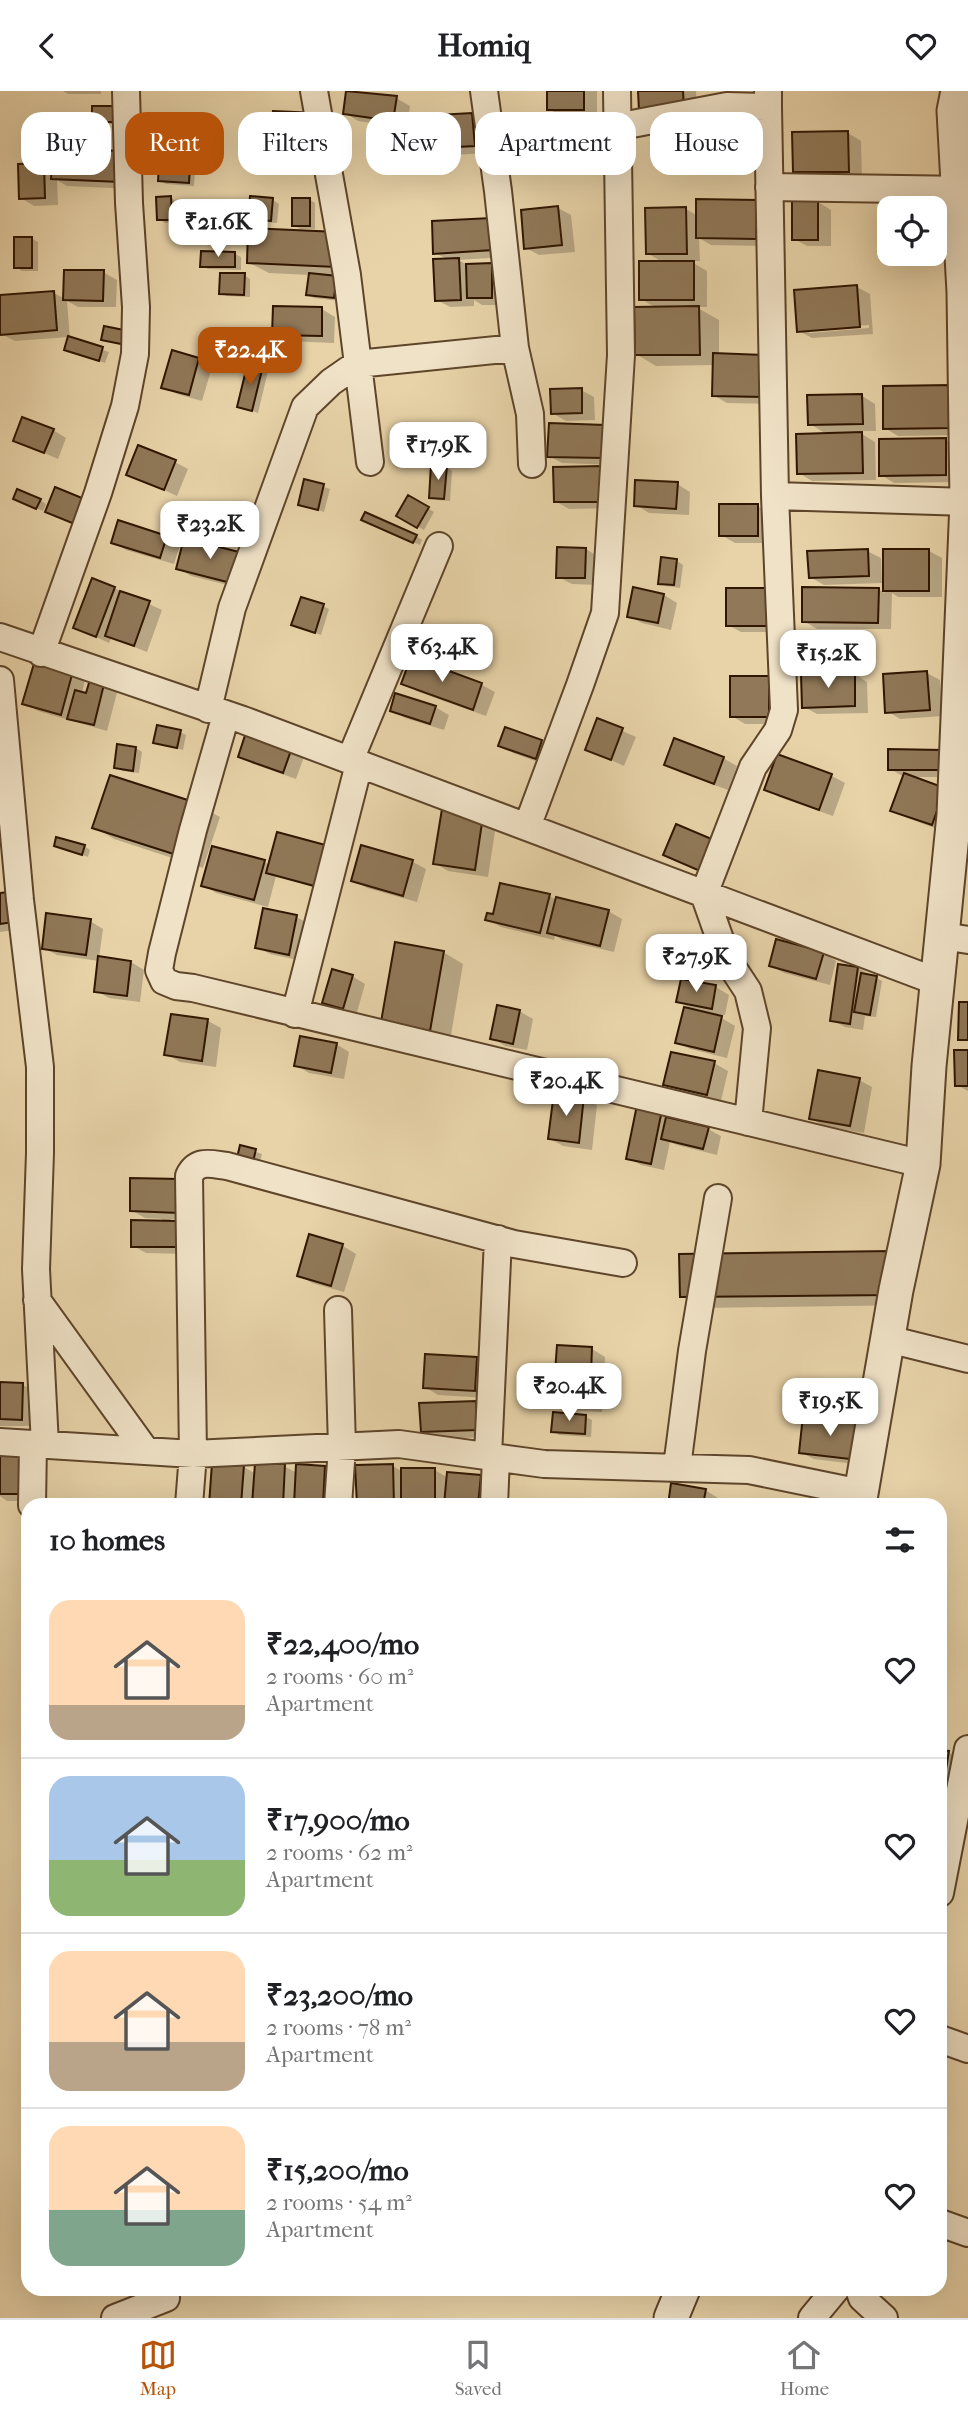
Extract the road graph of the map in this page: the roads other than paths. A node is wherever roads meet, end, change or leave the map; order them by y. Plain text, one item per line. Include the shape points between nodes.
1 (126, 91) edge
2 (314, 91) edge
3 (484, 91) edge
4 (617, 91) edge
5 (958, 91) edge
6 (768, 99) edge
7 (487, 112) edge
8 (616, 112) edge
9 (636, 123) edge
10 (495, 175) edge
11 (617, 175) edge
12 (769, 187) junction
13 (963, 190) edge
14 (966, 344) edge
15 (516, 348) junction
16 (358, 364) junction
17 (370, 462) dead end
18 (532, 464) dead end
19 (775, 496) junction
20 (968, 502) edge
21 (439, 546) dead end
22 (0, 637) edge
23 (41, 653) junction
24 (964, 657) edge
25 (0, 680) edge
26 (217, 712) junction
27 (354, 762) junction
28 (527, 827) junction
29 (704, 894) junction
30 (955, 938) edge
31 (938, 982) junction
32 (295, 1014) junction
33 (748, 1122) junction
34 (923, 1164) junction
35 (718, 1198) dead end
36 (498, 1239) junction
37 (623, 1263) dead end
38 (37, 1300) junction
39 (338, 1310) dead end
40 (888, 1339) junction
41 (968, 1359) edge
42 (0, 1442) edge
43 (39, 1445) junction
44 (342, 1447) junction
45 (146, 1451) junction
46 (193, 1454) junction
47 (492, 1457) junction
48 (677, 1467) junction
49 (33, 1498) edge
50 (190, 1498) edge
51 (338, 1498) edge
52 (494, 1498) edge
53 (856, 1498) edge
54 (860, 1498) edge
55 (968, 1749) edge
56 (947, 1857) edge
57 (947, 2042) edge
58 (968, 2049) edge
59 (947, 2226) edge
60 (968, 2233) edge
61 (680, 2296) edge
62 (829, 2296) edge
63 (861, 2296) edge
64 (166, 2298) dead end
65 (115, 2318) edge
66 (671, 2318) edge
67 (811, 2318) edge
68 (884, 2318) edge

1 - 23 street via 135,354 125,406 98,493
2 - 16 street
3 - 7 street
4 - 8 street
5 - 13 street via 954,111
6 - 9 street
6 - 12 street
10 - 15 street
11 - 28 street via 621,355 605,613
12 - 13 street
12 - 19 street
13 - 14 street
14 - 20 street
15 - 16 street
15 - 18 street via 530,415
16 - 17 street
16 - 26 street via 305,407 232,608
19 - 20 street
19 - 29 street via 784,710 778,730 753,767
20 - 24 street
21 - 27 street
22 - 23 street
23 - 26 street
24 - 30 street via 954,815
25 - 38 street via 40,1067
26 - 27 street
26 - 32 street via 159,970 164,981 176,986
27 - 28 street
27 - 32 street
28 - 29 street
29 - 31 street
29 - 33 street via 727,958 748,991 757,1028
30 - 31 street
31 - 34 street
32 - 33 street
33 - 34 street
34 - 40 street
35 - 48 street
36 - 37 street
36 - 46 street via 227,1166 204,1163 193,1168 189,1176
36 - 47 street
38 - 43 street
38 - 45 street
39 - 44 street
40 - 41 street
40 - 54 street
42 - 43 street
43 - 45 street
43 - 49 street
44 - 46 street
44 - 47 street via 399,1444
44 - 51 street
45 - 46 street
46 - 50 street
47 - 48 street via 544,1464
47 - 52 street
48 - 53 street via 749,1470
55 - 56 street
57 - 58 street
59 - 60 street
61 - 66 street
62 - 67 street
63 - 68 street
64 - 65 street

